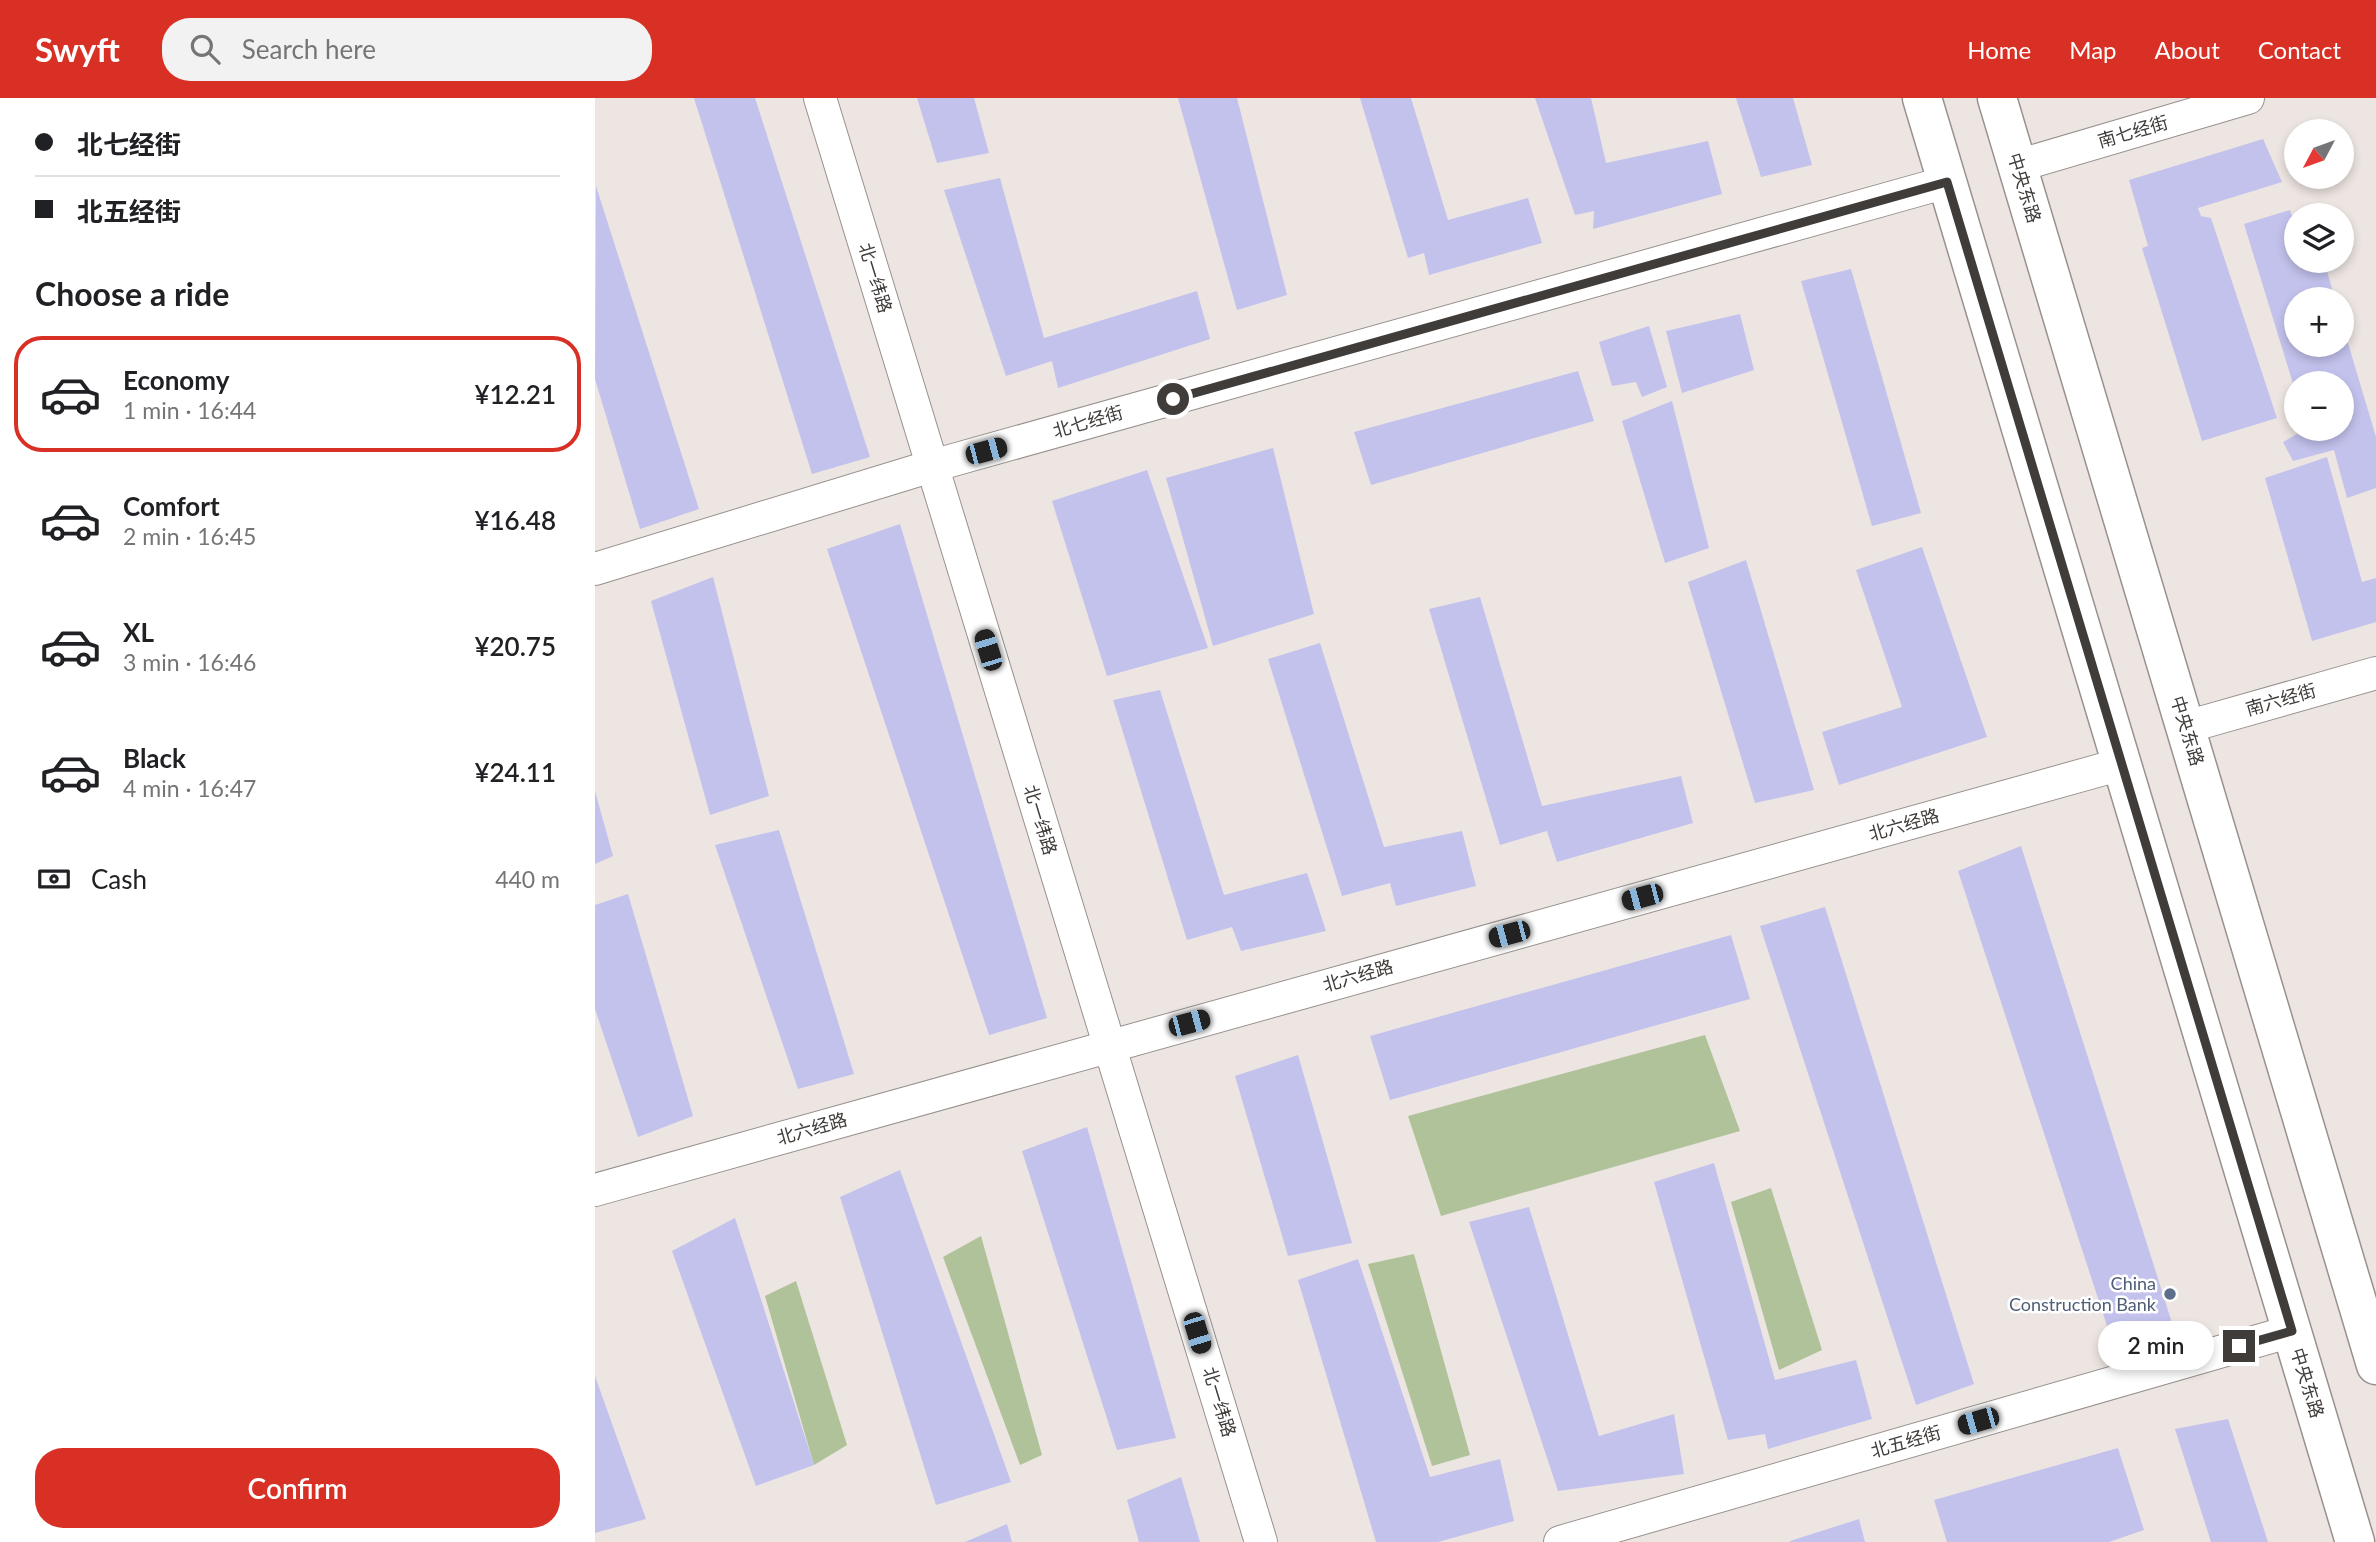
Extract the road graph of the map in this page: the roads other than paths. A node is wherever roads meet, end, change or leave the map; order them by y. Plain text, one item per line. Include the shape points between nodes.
1 (820, 98) edge
2 (1922, 98) edge
3 (1997, 98) edge
4 (2248, 98) edge
5 (2017, 166) junction
6 (1947, 182) junction
7 (932, 466) junction
8 (595, 569) edge
9 (2376, 673) edge
10 (2186, 727) junction
11 (2122, 764) junction
12 (1109, 1045) junction
13 (595, 1190) edge
14 (2292, 1331) junction
15 (2376, 1362) edge
16 (1261, 1542) edge
17 (1560, 1542) edge
18 (2355, 1542) edge

1 - 7 street, 北一纬路
2 - 6 main road, 中央东路
3 - 5 main road, 中央东路
4 - 5 street, 南七经街
5 - 10 main road, 中央东路
6 - 7 street, 北七经街
6 - 11 main road, 中央东路
7 - 8 street, 北七经街
7 - 12 street, 北一纬路
9 - 10 street, 南六经街
10 - 15 main road, 中央东路
11 - 12 street, 北六经路
11 - 14 main road, 中央东路
12 - 13 street, 北六经路
12 - 16 street, 北一纬路
14 - 17 street, 北五经街
14 - 18 main road, 中央东路

